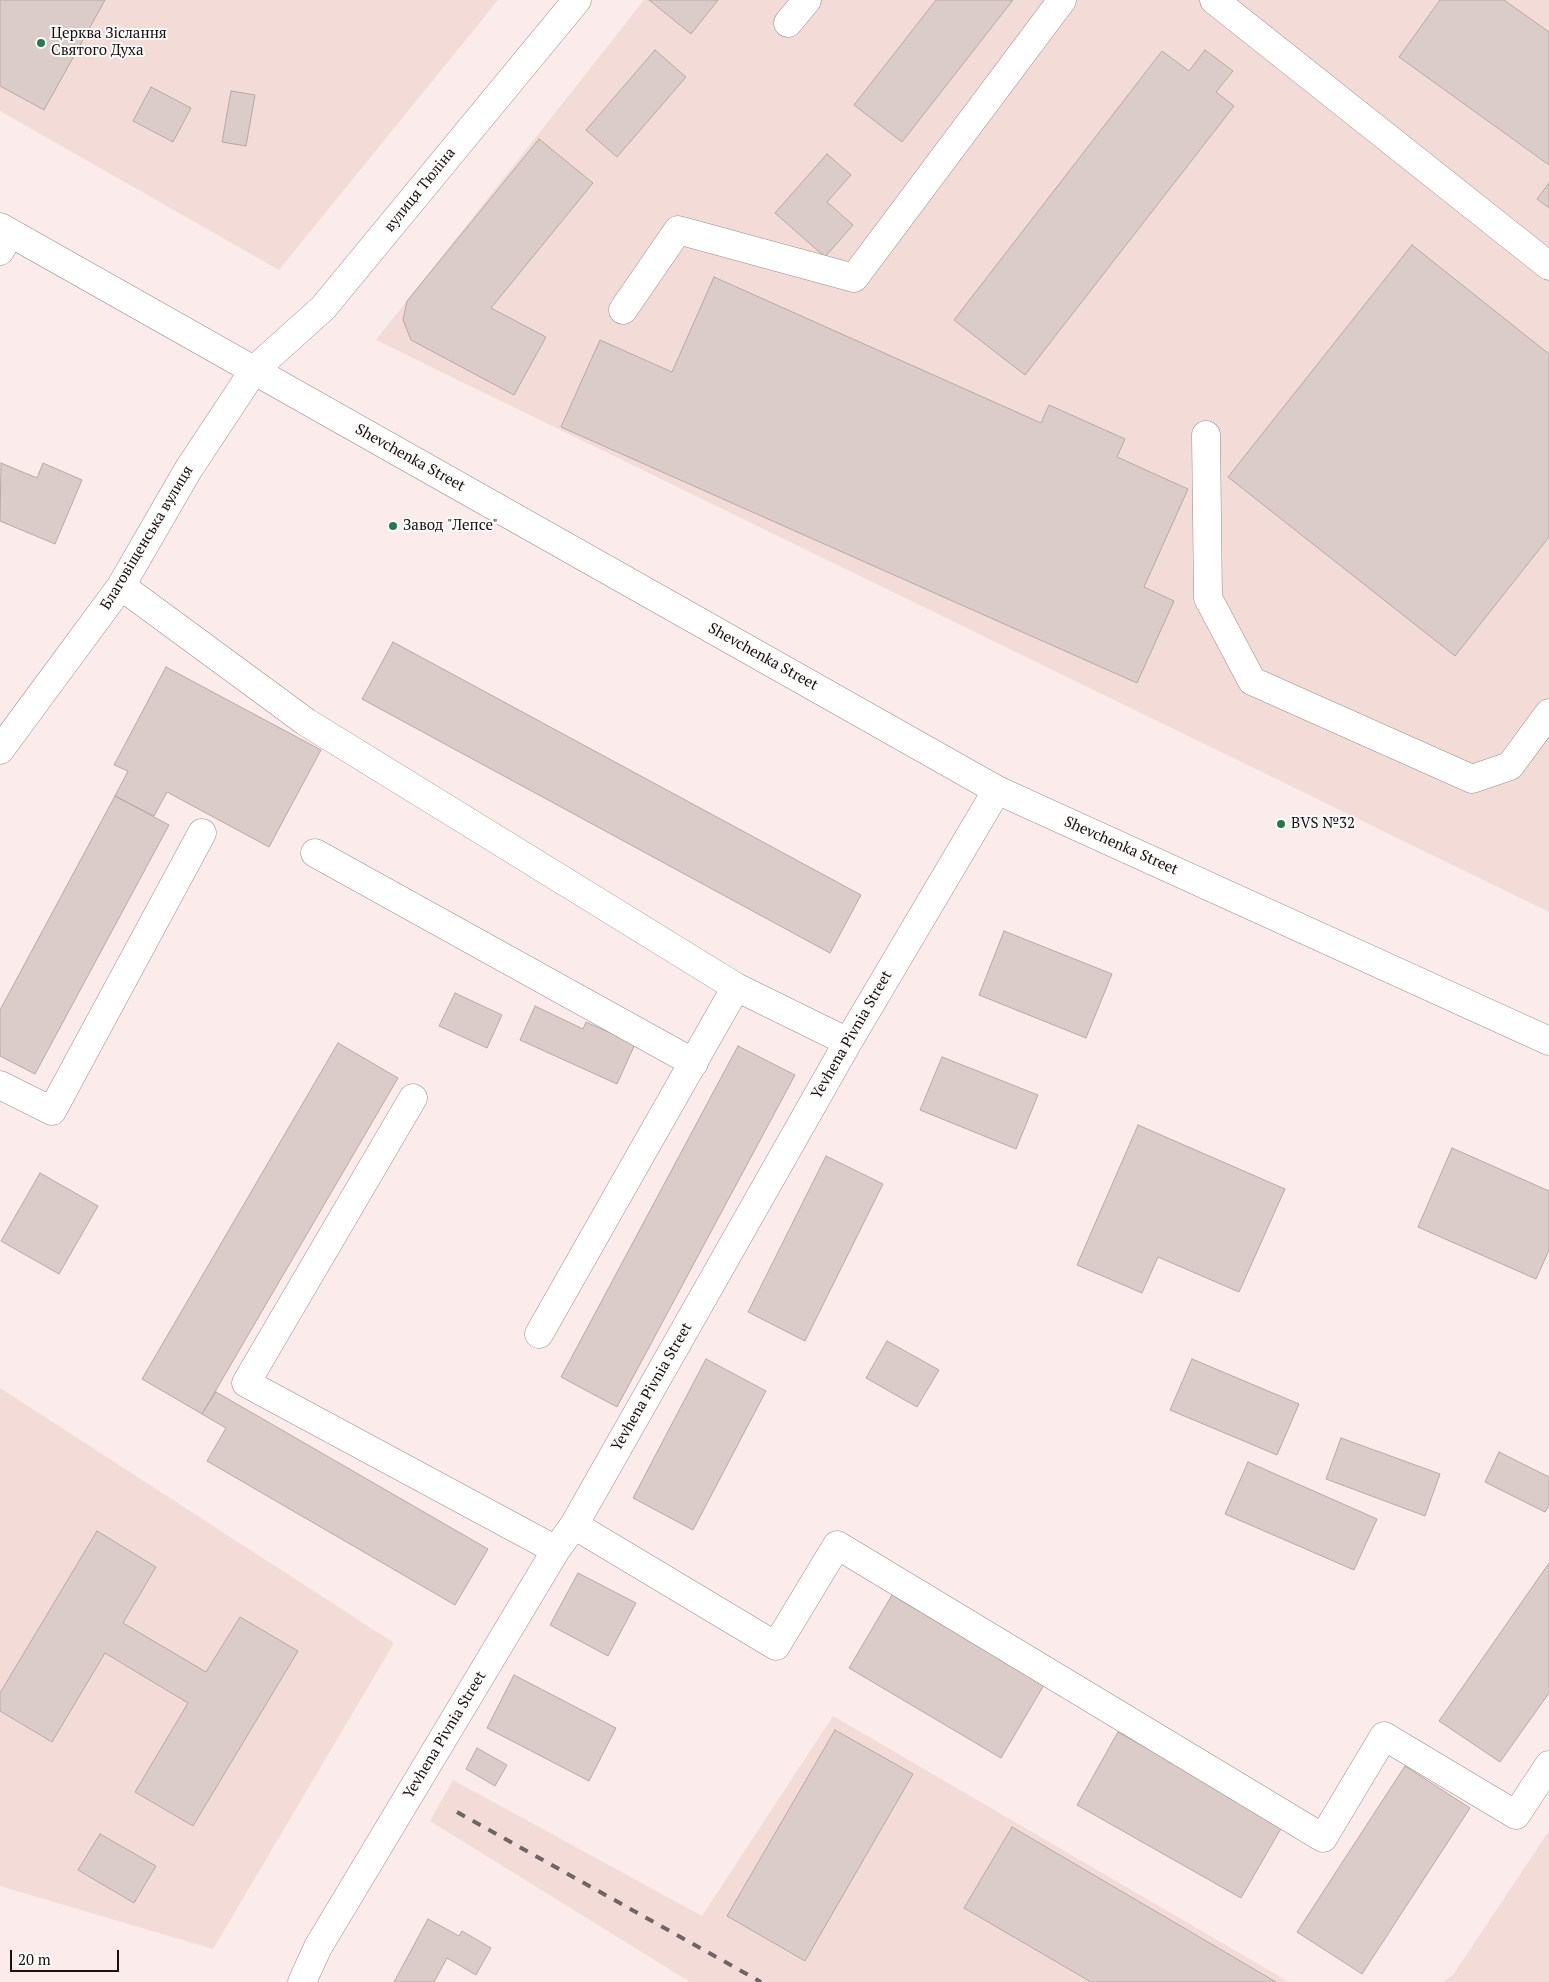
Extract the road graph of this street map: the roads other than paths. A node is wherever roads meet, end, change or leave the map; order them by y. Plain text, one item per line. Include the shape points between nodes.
1 (577, 0) edge
2 (807, 0) edge
3 (1062, 0) edge
4 (1214, 0) edge
5 (788, 23) dead end
6 (4, 237) edge
7 (1549, 266) edge
8 (623, 310) dead end
9 (254, 370) junction
10 (1206, 435) dead end
11 (121, 586) junction
12 (1549, 713) edge
13 (0, 750) edge
14 (997, 790) junction
15 (202, 833) dead end
16 (315, 853) dead end
17 (736, 987) junction
18 (1549, 1040) edge
19 (848, 1042) junction
20 (694, 1063) junction
21 (0, 1085) edge
22 (413, 1098) dead end
23 (539, 1334) dead end
24 (574, 1525) junction
25 (556, 1550) junction
26 (1549, 1765) edge
27 (302, 1982) edge

1 - 9 street, вулиця Тюліна via 323,308
2 - 5 street
3 - 8 street via 854,278 678,230
4 - 7 street
6 - 9 street, Shevchenka Street
9 - 11 street, Благовіщенська вулиця via 188,470
9 - 14 street, Shevchenka Street
10 - 12 street via 1208,598 1252,681 1472,779 1510,766
11 - 13 street, Благовіщенська вулиця
11 - 17 street via 306,722
14 - 18 street, Shevchenka Street
14 - 19 street, Yevhena Pivnia Street
15 - 21 street via 52,1111
16 - 20 street
17 - 19 street
17 - 20 street
19 - 24 street, Yevhena Pivnia Street
20 - 23 street
22 - 25 street via 246,1383
24 - 25 street, Yevhena Pivnia Street
24 - 26 street via 776,1646 836,1545 1323,1838 1384,1736 1516,1815
25 - 27 street, Yevhena Pivnia Street via 318,1947

